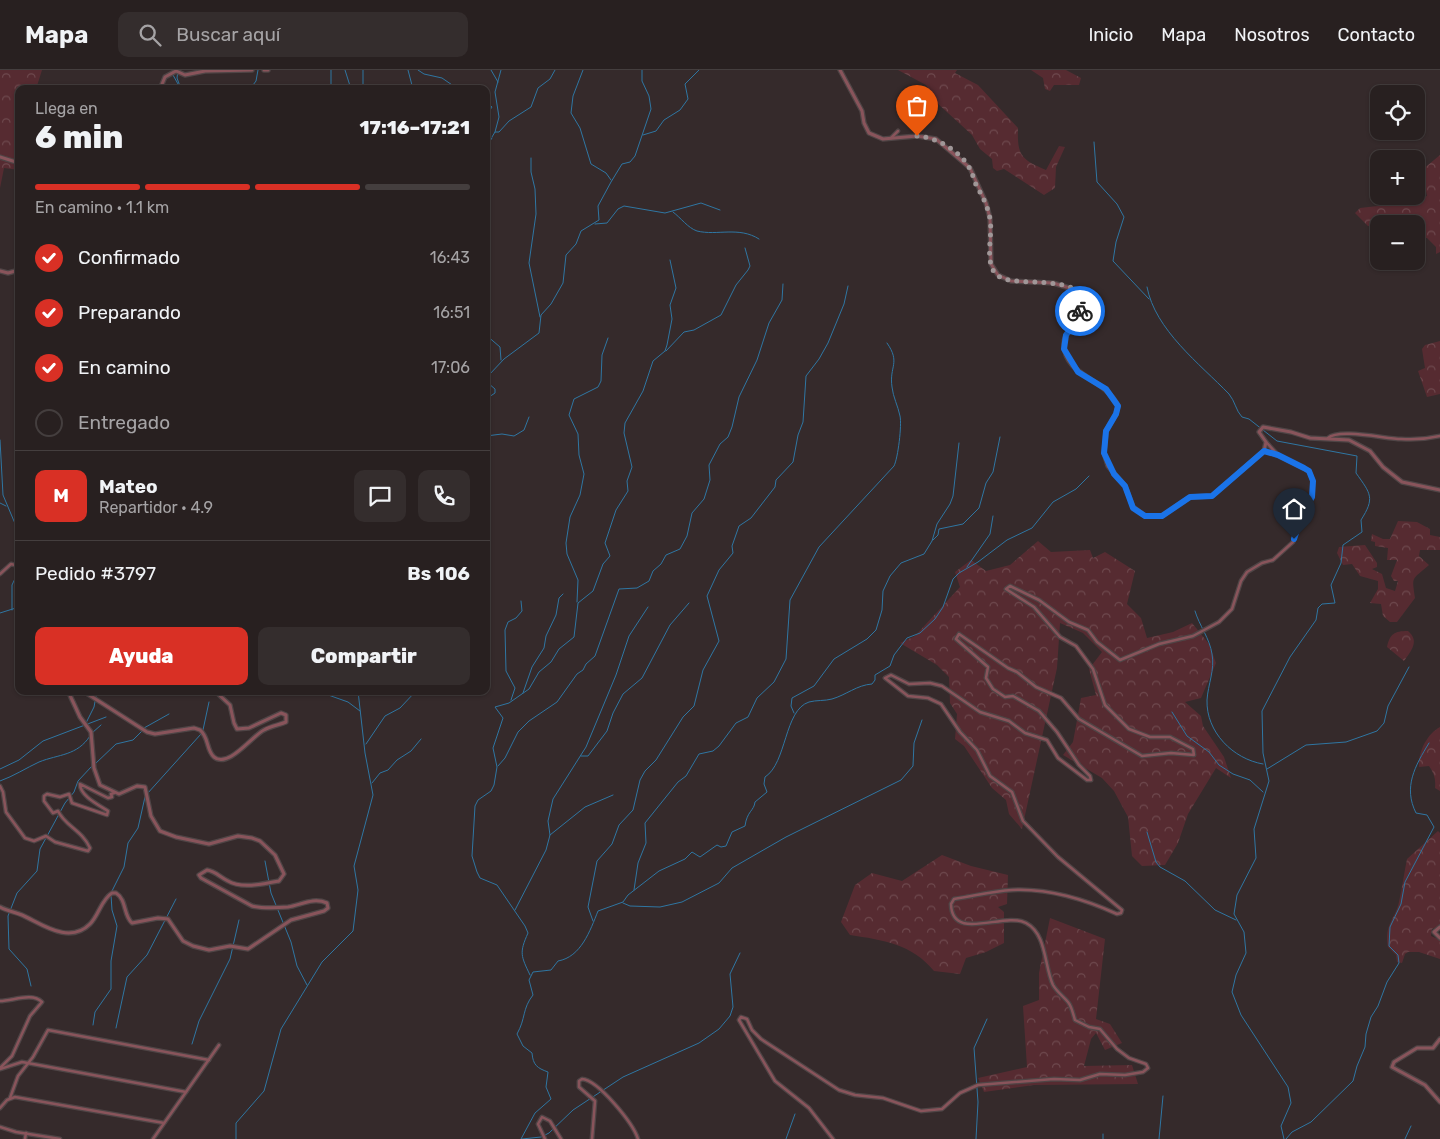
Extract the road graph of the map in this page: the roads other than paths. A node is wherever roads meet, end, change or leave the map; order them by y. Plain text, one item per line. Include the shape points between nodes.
1 (252, 70) edge
2 (264, 70) edge
3 (268, 70) edge
4 (840, 70) edge
5 (162, 85) edge
6 (898, 131) dead end
7 (890, 139) junction
8 (0, 157) edge
9 (15, 161) edge
10 (0, 271) edge
11 (15, 271) edge
12 (1440, 436) edge
13 (1328, 438) junction
14 (1266, 442) junction
15 (1264, 451) junction
16 (1278, 455) junction
17 (1440, 490) edge
18 (15, 565) edge
19 (0, 574) edge
20 (70, 695) edge
21 (89, 695) edge
22 (219, 695) edge
23 (0, 786) edge
24 (114, 793) junction
25 (0, 907) edge
26 (1440, 927) edge
27 (1440, 938) edge
28 (0, 1002) edge
29 (1440, 1039) edge
30 (219, 1045) dead end
31 (209, 1060) junction
32 (27, 1063) junction
33 (0, 1068) edge
34 (186, 1092) junction
35 (10, 1098) junction
36 (1440, 1102) edge
37 (0, 1108) edge
38 (164, 1122) junction
39 (0, 1127) edge
40 (26, 1133) junction
41 (54, 1138) edge
42 (25, 1139) edge
43 (60, 1139) edge
44 (153, 1139) edge
45 (545, 1139) edge
46 (561, 1139) edge
47 (592, 1139) edge
48 (638, 1139) edge
49 (834, 1139) edge

1 - 5 street via 205,71 185,75 176,71 165,77
2 - 3 street
4 - 7 street via 862,111 869,133
6 - 7 street
7 - 15 street via 917,136 936,139 970,168 990,218 991,264 998,276 1011,281 1053,283 1084,296 1076,321 1066,335 1064,349 1078,372 1106,389 1118,406 1106,431 1104,453 1108,466 1123,482 1138,513 1162,516 1185,499 1212,496
8 - 9 street
10 - 11 street
12 - 13 street via 1416,440 1348,434
13 - 14 street via 1310,438 1263,427 1259,432
13 - 17 street via 1349,440 1367,448 1402,482
14 - 15 street
14 - 16 street
15 - 16 street
16 - 49 street via 1309,471 1313,481 1312,497 1293,542 1273,560 1247,572 1232,609 1209,629 1120,660 1088,630 1069,622 1039,600 1010,586 1006,590 1034,606 1060,637 1080,651 1093,669 1106,705 1129,729 1150,737 1170,737 1193,749 1195,753 1192,756 1171,753 1142,756 1079,719 1061,698 1036,687 959,634 956,639 988,667 986,678 990,686 1002,696 1013,696 1038,711 1091,780 1058,758 1047,740 980,712 942,686 909,684 891,675 885,678 908,696 928,698 941,704 977,750 990,776 1012,792 1023,821 1058,857 1122,910 1117,914 1056,893 1010,890 954,898 951,904 955,918 971,925 1002,921 1026,923 1037,932 1051,981 1069,1003 1075,1020 1104,1031 1117,1049 1148,1065 1146,1071 1125,1075 1100,1074 1076,1081 1054,1079 978,1085 960,1093 942,1109 921,1110 883,1098 838,1090 760,1039 747,1019 741,1018 739,1020 775,1081 809,1108
18 - 19 street via 11,564
20 - 24 street via 91,732 97,780 104,789
21 - 22 street via 147,732 200,730 218,759 228,758 263,730 286,722 286,715 281,714 249,728 238,729 232,708
23 - 24 street via 4,792 6,812 24,838 34,841 46,836 88,851 90,848 78,830 63,820 58,811 53,813 48,808 44,796 69,794 72,803 108,815 108,811 85,795 80,784 108,798
24 - 25 street via 123,793 137,786 145,787 154,822 166,834 209,844 238,836 260,841 283,870 284,877 279,881 241,885 229,882 212,870 199,874 233,897 262,908 315,900 327,903 328,908 324,912 291,920 248,949 230,946 209,950 183,941 168,919 132,923 116,893 106,897 90,924 68,933 52,931
26 - 27 street via 1434,932
28 - 33 street via 28,997 42,1002 30,1016 12,1056
29 - 36 street via 1433,1048 1413,1050 1394,1062 1392,1067 1425,1085
30 - 31 street
31 - 32 street via 48,1030
31 - 34 street
32 - 33 street
32 - 34 street
32 - 35 street
34 - 38 street
35 - 37 street
35 - 38 street via 15,1096
38 - 44 street
39 - 40 street
40 - 41 street
40 - 42 street
41 - 43 street
45 - 46 street via 538,1124 542,1117 550,1121
47 - 48 street via 595,1100 579,1087 580,1080 586,1079 605,1093 634,1128

